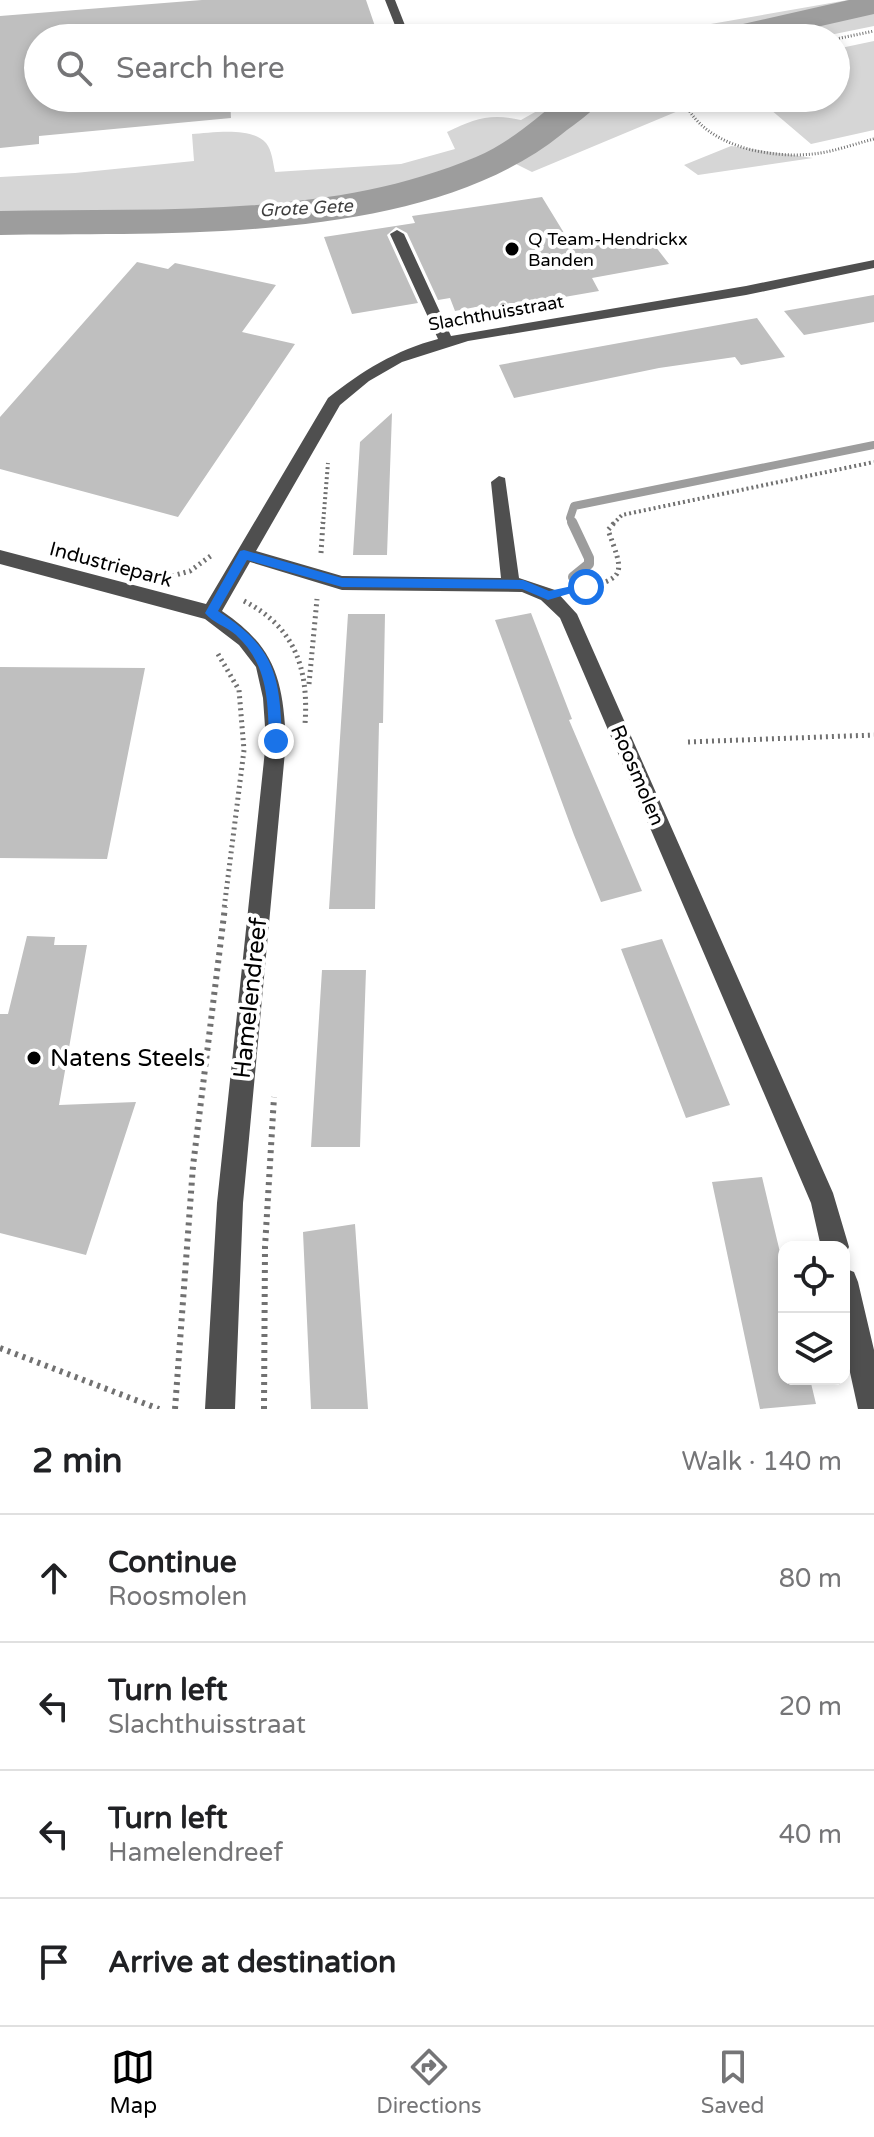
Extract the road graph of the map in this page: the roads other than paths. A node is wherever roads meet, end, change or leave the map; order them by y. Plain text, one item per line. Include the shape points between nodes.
1 (390, 0) edge
2 (399, 24) edge
3 (397, 234) dead end
4 (874, 264) edge
5 (446, 341) junction
6 (499, 482) dead end
7 (244, 554) junction
8 (0, 557) edge
9 (511, 585) junction
10 (211, 613) junction
11 (834, 1241) edge
12 (850, 1308) edge
13 (220, 1409) edge
14 (873, 1409) edge

1 - 2 street
3 - 5 street
4 - 5 street, Slachthuisstraat
5 - 7 street, Slachthuisstraat via 399,355 353,383 334,402
6 - 9 street
7 - 9 street via 319,578 360,584
7 - 10 street, Slachthuisstraat
8 - 10 street, Industriepark
9 - 11 street, Roosmolen via 548,595 568,614 824,1202
10 - 13 street, Hamelendreef via 240,631 262,658 274,688 276,741 230,1203
12 - 14 street

